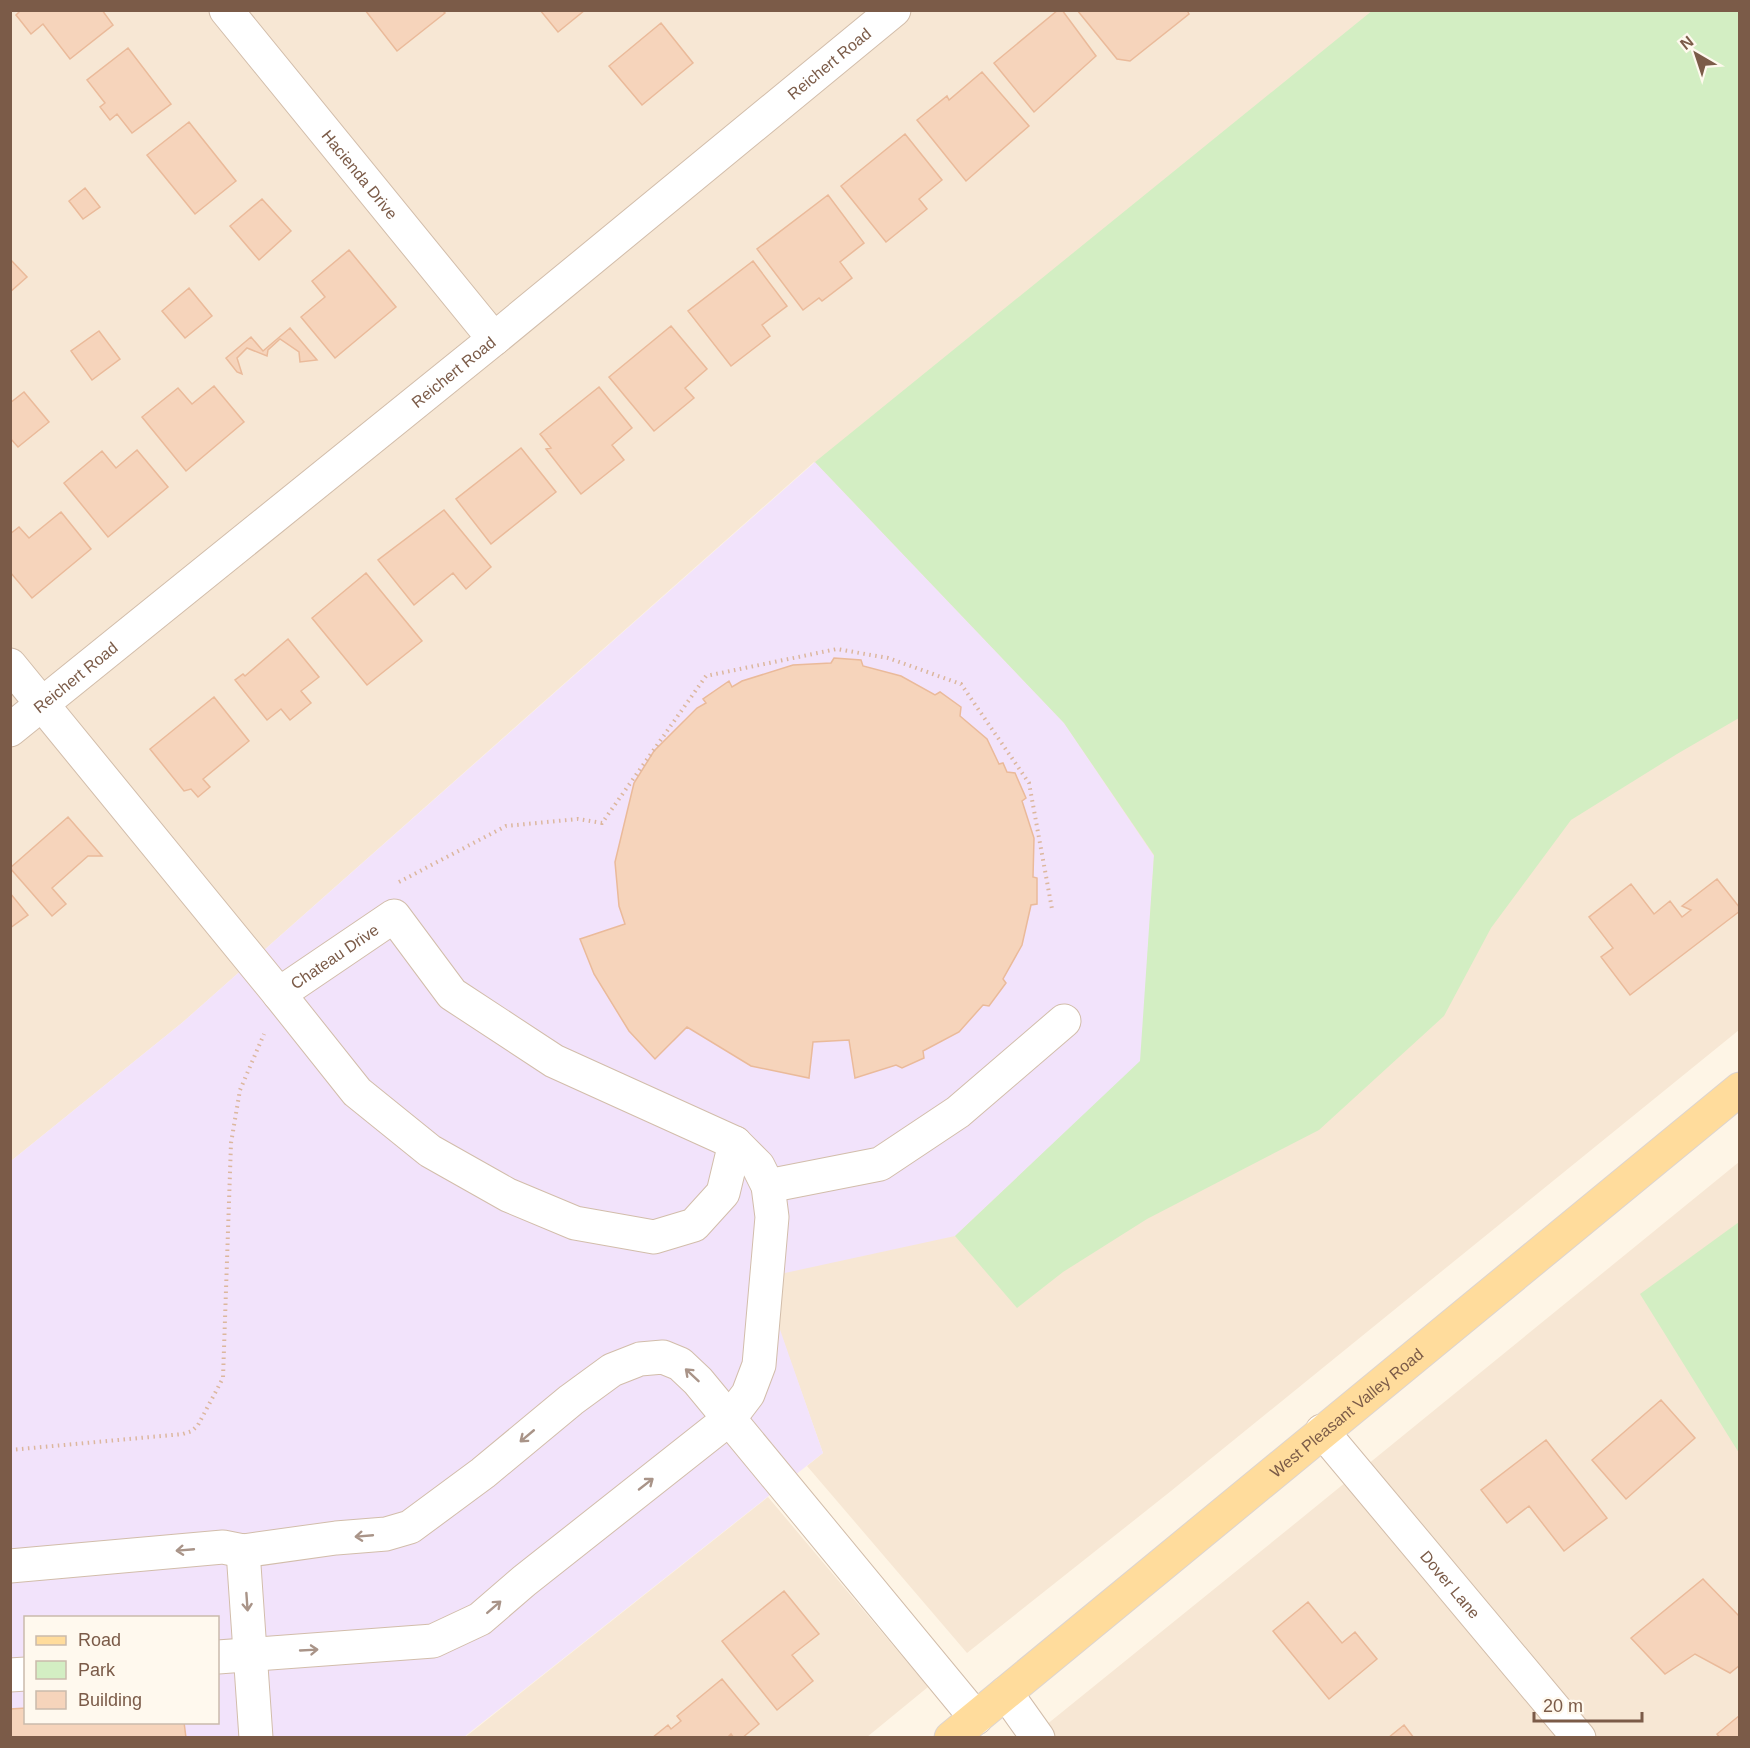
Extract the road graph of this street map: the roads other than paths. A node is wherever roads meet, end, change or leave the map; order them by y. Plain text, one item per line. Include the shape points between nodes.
1 (226, 10) edge
2 (894, 10) edge
3 (494, 339) junction
4 (10, 665) edge
5 (42, 704) junction
6 (10, 730) edge
7 (279, 994) junction
8 (1064, 1021) dead end
9 (1740, 1089) edge
10 (735, 1143) junction
11 (768, 1186) junction
12 (729, 1419) junction
13 (1322, 1431) junction
14 (243, 1551) junction
15 (10, 1566) edge
16 (250, 1654) junction
17 (219, 1657) edge
18 (1006, 1693) junction
19 (964, 1728) edge
20 (256, 1737) edge
21 (1038, 1737) edge
22 (1579, 1737) edge

1 - 3 street, Hacienda Drive
2 - 3 street, Reichert Road
3 - 5 street, Reichert Road
4 - 5 street, Chateau Drive
5 - 6 street, Reichert Road
5 - 7 street, Chateau Drive
7 - 10 street, Chateau Drive via 394,915 452,994 554,1061
7 - 10 street via 357,1092 430,1151 508,1195 575,1223 654,1237 694,1225 723,1193
8 - 11 street via 958,1112 880,1164
9 - 13 main road, West Pleasant Valley Road
10 - 11 street via 758,1166
11 - 12 street via 772,1217 759,1365 748,1394
12 -> 14 street via 680,1364 663,1357 640,1359 612,1370 410,1527 386,1534
16 -> 12 street via 433,1641 480,1619
12 - 19 street
13 - 18 main road, West Pleasant Valley Road
13 - 22 street, Dover Lane
14 -> 15 street via 223,1547
14 -> 16 street
16 - 17 street
16 - 20 street
18 - 19 main road, West Pleasant Valley Road
18 - 21 street

